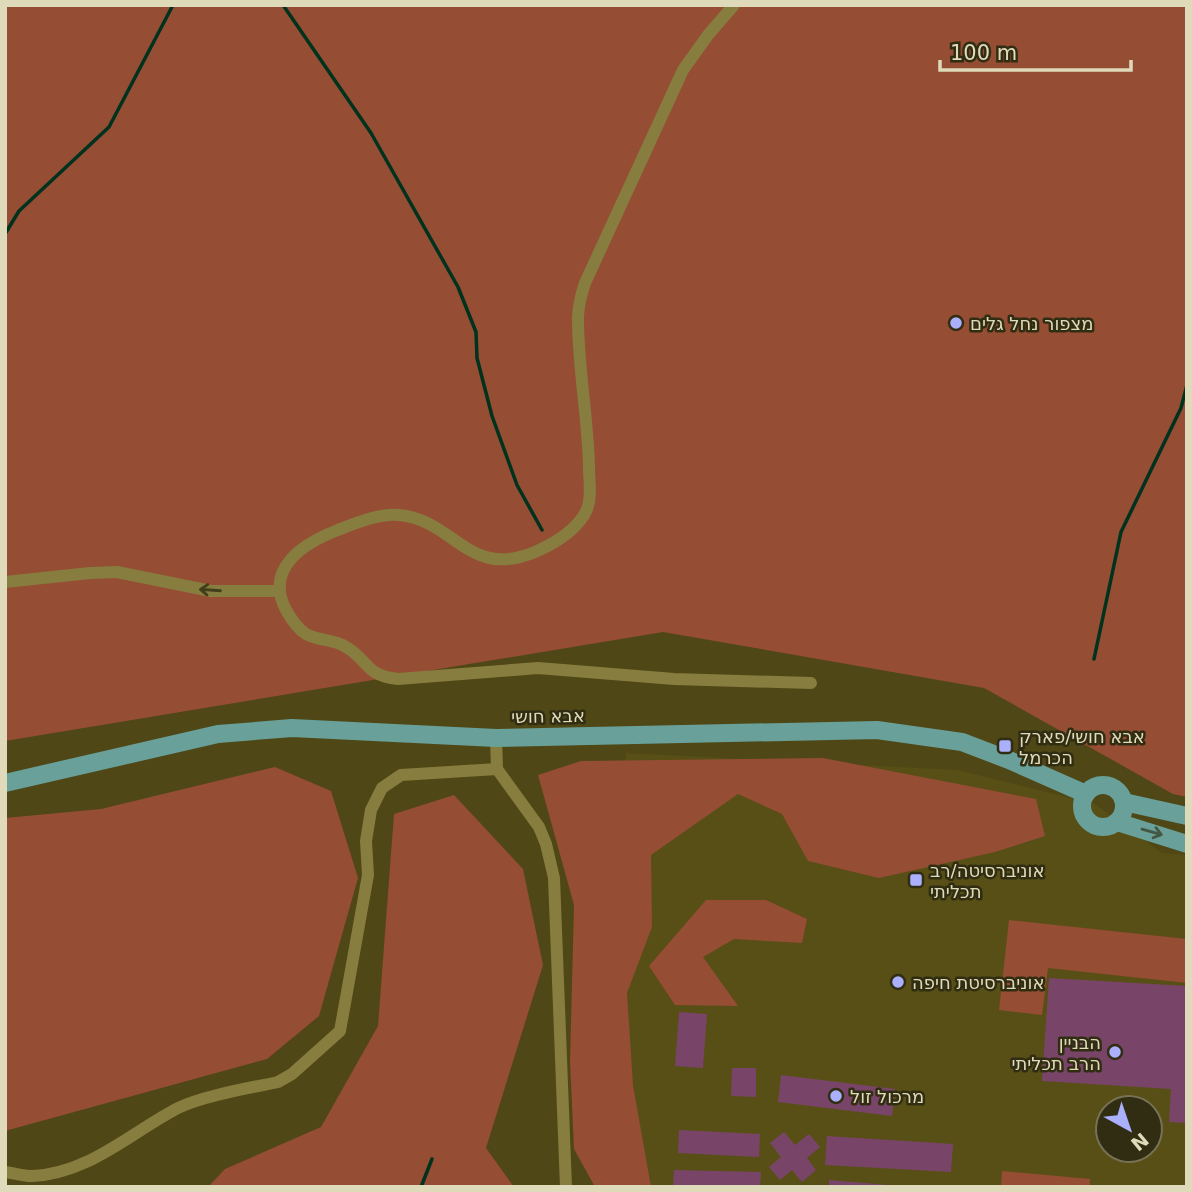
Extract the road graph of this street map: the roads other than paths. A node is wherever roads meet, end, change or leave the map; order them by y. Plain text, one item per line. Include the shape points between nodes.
1 (734, 5) edge
2 (5, 582) edge
3 (278, 591) junction
4 (811, 683) dead end
5 (496, 738) junction
6 (496, 769) junction
7 (5, 783) edge
8 (1086, 794) junction
9 (1124, 802) junction
10 (1187, 816) edge
11 (1117, 822) junction
12 (1187, 844) edge
13 (5, 1172) edge
14 (31, 1182) edge
15 (566, 1187) edge

1 - 3 street via 683,70 585,283 578,317 589,496 580,521 549,546 518,559 494,560 474,554 414,517 378,517 303,547 281,576
3 -> 2 street via 211,591 117,572
3 - 4 street via 299,629 345,646 385,677 538,667 674,679
5 - 6 street
5 - 7 main road, אבא חושי via 292,728 218,734
5 - 8 main road, אבא חושי via 877,730 962,742
6 - 14 street via 401,775 382,788 371,810 366,841 368,875 340,1031 318,1054 278,1082 181,1107 97,1158
6 - 15 street via 539,827 554,878
8 - 9 main road via 1095,786 1107,785 1118,791
8 - 11 main road via 1083,812 1091,823 1101,827
9 - 10 main road
9 - 11 main road
11 -> 12 main road
13 - 14 street

